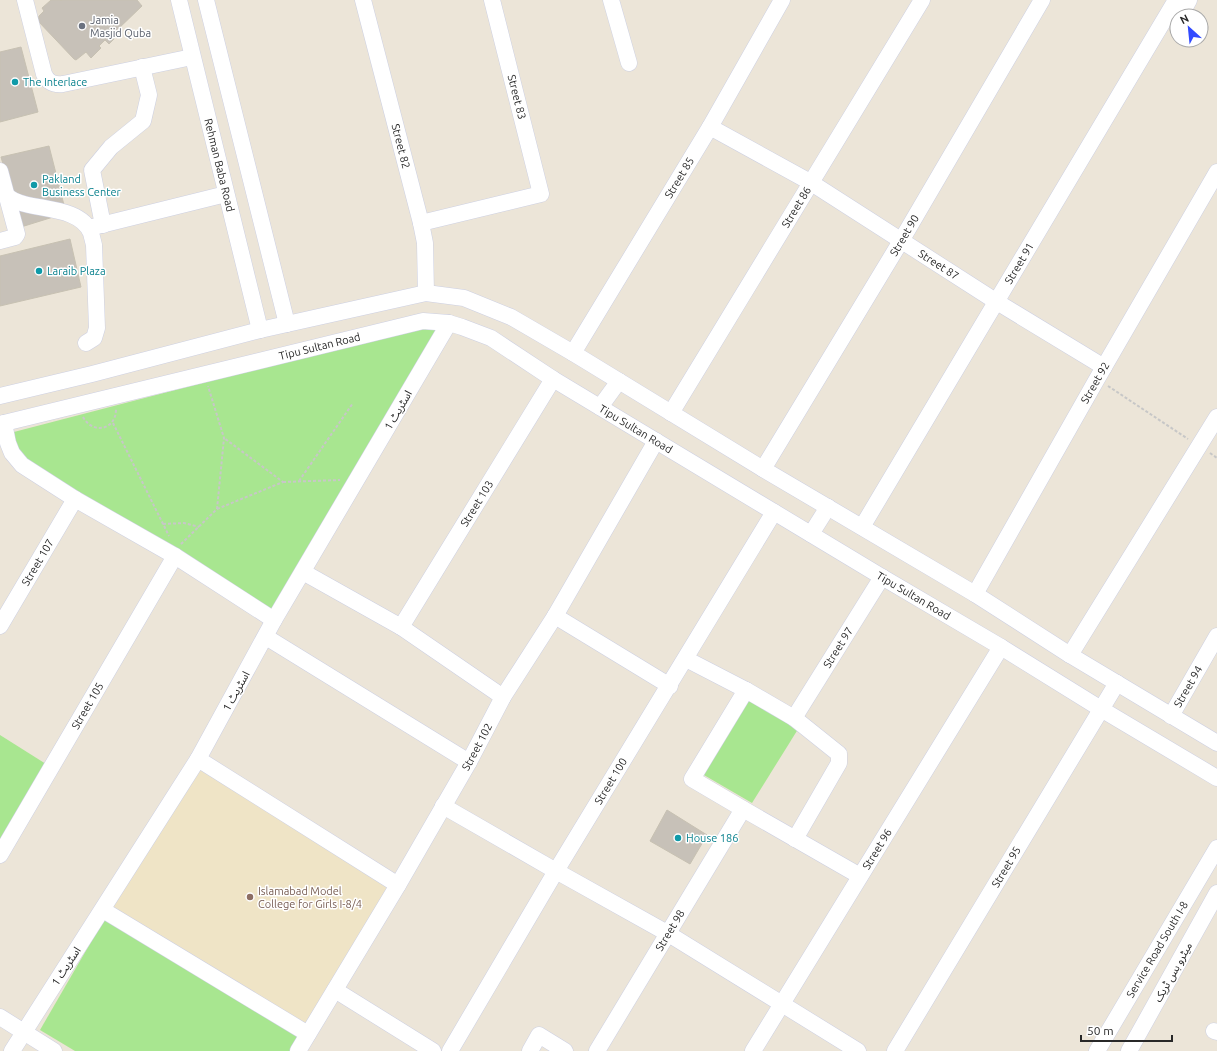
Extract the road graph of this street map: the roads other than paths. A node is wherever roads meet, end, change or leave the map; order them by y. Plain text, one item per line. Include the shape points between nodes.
1 (25, 0) edge
2 (179, 0) edge
3 (206, 0) edge
4 (364, 0) edge
5 (492, 0) edge
6 (611, 0) edge
7 (782, 0) edge
8 (922, 0) edge
9 (1042, 0) edge
10 (1176, 0) edge
11 (1169, 33) edge
12 (192, 57) junction
13 (629, 63) dead end
14 (142, 67) junction
15 (710, 127) junction
16 (0, 171) edge
17 (1217, 172) edge
18 (810, 182) junction
19 (226, 194) junction
20 (7, 196) junction
21 (421, 223) junction
22 (95, 227) junction
23 (0, 241) edge
24 (901, 241) junction
25 (426, 293) junction
26 (1001, 305) junction
27 (449, 323) junction
28 (287, 324) junction
29 (260, 330) junction
30 (86, 343) dead end
31 (573, 353) junction
32 (1100, 373) junction
33 (92, 374) junction
34 (553, 379) junction
35 (619, 381) junction
36 (0, 396) edge
37 (99, 400) junction
38 (600, 407) junction
39 (671, 413) junction
40 (1217, 417) edge
41 (2, 424) edge
42 (656, 441) junction
43 (763, 469) junction
44 (75, 499) junction
45 (828, 507) junction
46 (774, 512) junction
47 (866, 530) junction
48 (811, 534) junction
49 (176, 553) junction
50 (303, 572) junction
51 (882, 578) junction
52 (975, 594) junction
53 (555, 616) junction
54 (274, 620) junction
55 (0, 626) edge
56 (401, 627) junction
57 (1217, 636) edge
58 (266, 637) junction
59 (1001, 647) junction
60 (1070, 655) junction
61 (686, 659) junction
62 (1117, 683) junction
63 (670, 686) junction
64 (746, 690) junction
65 (503, 697) junction
66 (1101, 708) junction
67 (1171, 716) junction
68 (794, 718) junction
69 (1217, 742) edge
70 (198, 759) junction
71 (469, 762) junction
72 (1217, 778) edge
73 (443, 806) junction
74 (743, 809) junction
75 (795, 839) junction
76 (1217, 848) edge
77 (0, 855) edge
78 (556, 871) junction
79 (860, 876) junction
80 (398, 885) junction
81 (1217, 893) edge
82 (103, 910) junction
83 (667, 933) junction
84 (335, 990) junction
85 (782, 1005) junction
86 (0, 1017) edge
87 (24, 1032) junction
88 (308, 1034) junction
89 (12, 1051) edge
90 (54, 1051) edge
91 (298, 1051) edge
92 (433, 1051) edge
93 (450, 1051) edge
94 (530, 1051) edge
95 (565, 1051) edge
96 (597, 1051) edge
97 (753, 1051) edge
98 (858, 1051) edge
99 (895, 1051) edge
100 (1096, 1051) edge
101 (1129, 1051) edge

1 - 14 street via 44,74 52,84 63,84
2 - 12 street, Rehman Baba Road
3 - 28 street
4 - 21 street, Street 82
5 - 21 street, Street 83 via 541,194
6 - 13 street
7 - 15 street, Street 85
8 - 18 street, Street 86
9 - 24 street, Street 90
10 - 26 street, Street 91
11 - 26 street
12 - 14 street
12 - 19 street, Rehman Baba Road
14 - 22 street via 149,95 143,121 111,147 92,170
15 - 18 street, Street 87
15 - 31 street, Street 85
16 - 20 street
17 - 32 street, Street 92
18 - 24 street, Street 87
18 - 39 street, Street 86
19 - 22 street
19 - 29 street, Rehman Baba Road
20 - 22 street via 20,203 72,215 83,223
20 - 23 street via 17,236
21 - 25 street, Street 82 via 425,244
22 - 30 street via 90,232 94,245 97,328 94,338
24 - 26 street, Street 87
24 - 43 street, Street 90
25 - 28 street
25 - 31 street via 464,298 511,317
26 - 32 street, Street 87
26 - 47 street, Street 91
27 - 34 street, Tipu Sultan Road via 491,338
27 - 37 street, Tipu Sultan Road via 423,321
27 - 50 street, اسٹریٹ 1
28 - 29 street
29 - 33 street
31 - 35 street
32 - 52 street, Street 92
33 - 36 street
33 - 37 street
34 - 38 street, Tipu Sultan Road
34 - 56 street, Street 103
35 - 38 street
35 - 39 street
37 - 41 street, Tipu Sultan Road
38 - 42 street, Tipu Sultan Road
39 - 43 street
40 - 60 street
41 - 44 street via 12,454 22,465
42 - 46 street, Tipu Sultan Road
42 - 53 street, Street 102
43 - 45 street
44 - 49 street
44 - 55 street, Street 107
45 - 47 street
45 - 48 street
46 - 48 street, Tipu Sultan Road
46 - 61 street, Street 100
47 - 52 street
48 - 51 street, Tipu Sultan Road
49 - 54 street
49 - 77 street, Street 105
50 - 54 street, اسٹریٹ 1
50 - 56 street
51 - 59 street, Tipu Sultan Road
51 - 68 street, Street 97
52 - 60 street
53 - 63 street
53 - 65 street, Street 102
54 - 58 street, اسٹریٹ 1
56 - 65 street
57 - 67 street, Street 94
58 - 70 street, اسٹریٹ 1
58 - 71 street
59 - 66 street, Tipu Sultan Road
59 - 79 street, Street 96
60 - 62 street
61 - 63 street, Street 100
61 - 64 street
62 - 66 street, Street 95
62 - 67 street
63 - 78 street, Street 100
64 - 68 street
64 - 74 street via 692,779
65 - 71 street, Street 102
66 - 72 street, Tipu Sultan Road
66 - 99 street, Street 95
67 - 69 street
68 - 75 street via 839,754 839,763
70 - 80 street
70 - 82 street, اسٹریٹ 1
71 - 73 street, Street 102
73 - 78 street
73 - 80 street, Street 102
74 - 75 street
74 - 83 street, Street 98
75 - 79 street
76 - 100 street, Service Road South I-8
78 - 83 street
78 - 93 street, Street 100
79 - 85 street, Street 96
80 - 84 street, Street 102
81 - 101 street, میٹرو بس ٹریک
82 - 87 street, اسٹریٹ 1
82 - 88 street
83 - 85 street
83 - 96 street, Street 98
84 - 88 street, Street 102
84 - 92 street
85 - 97 street, Street 96
85 - 98 street
86 - 87 street
87 - 89 street, اسٹریٹ 1
87 - 90 street
88 - 91 street, Street 102
94 - 95 street via 539,1035

